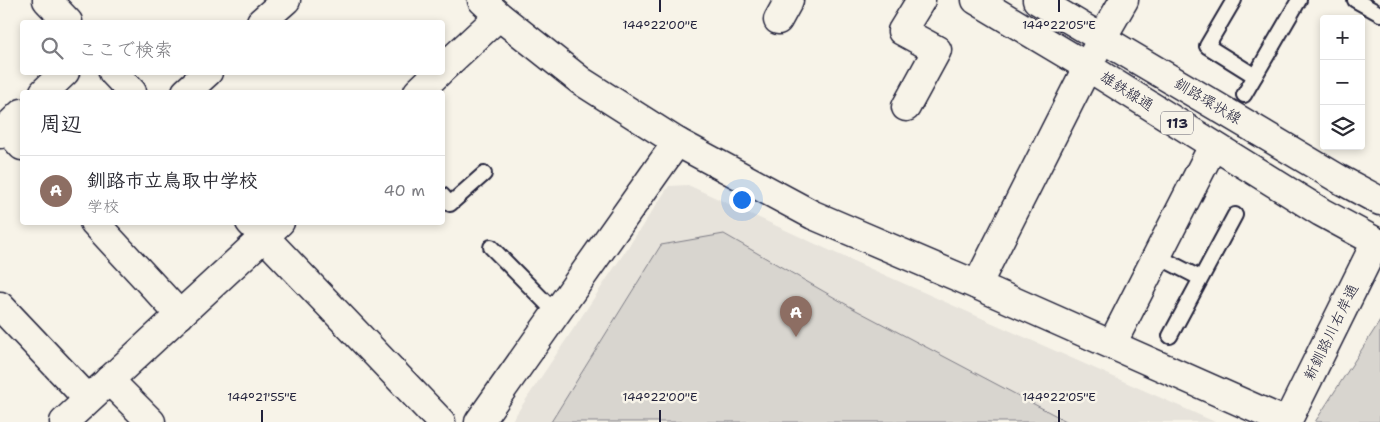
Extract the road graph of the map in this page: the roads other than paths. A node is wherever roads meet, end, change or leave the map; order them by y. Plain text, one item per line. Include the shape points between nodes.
1 (286, 0) edge
2 (921, 0) edge
3 (976, 0) edge
4 (1037, 0) edge
5 (1124, 0) edge
6 (1234, 0) edge
7 (1299, 0) edge
8 (1355, 0) edge
9 (491, 8) edge
10 (1380, 14) edge
11 (264, 20) edge
12 (1102, 38) junction
13 (445, 65) edge
14 (1088, 67) junction
15 (62, 75) edge
16 (116, 75) edge
17 (205, 75) edge
18 (436, 75) edge
19 (1255, 76) junction
20 (46, 90) edge
21 (130, 90) edge
22 (188, 90) edge
23 (420, 90) edge
24 (1244, 96) dead end
25 (906, 107) dead end
26 (677, 142) junction
27 (1213, 146) junction
28 (484, 174) dead end
29 (445, 198) edge
30 (1380, 202) edge
31 (1235, 215) dead end
32 (97, 225) edge
33 (264, 228) edge
34 (1379, 240) edge
35 (491, 248) dead end
36 (1158, 256) junction
37 (1200, 278) junction
38 (977, 285) junction
39 (0, 306) edge
40 (556, 313) junction
41 (180, 315) junction
42 (1170, 336) dead end
43 (1112, 344) junction
44 (109, 380) junction
45 (88, 399) junction
46 (64, 422) edge
47 (151, 422) edge
48 (441, 422) edge
49 (479, 422) edge
50 (1287, 422) edge

1 - 11 street
2 - 25 street via 902,31 937,50
3 - 14 street, 雄鉄線通 / 113
4 - 12 street, 釧路環状線 / 113
5 - 12 street
6 - 19 lane via 1207,46
7 - 19 lane
8 - 10 lane
9 - 13 street
9 - 26 street via 581,81
12 - 14 street
12 - 30 street, 釧路環状線 / 113
14 - 27 street, 雄鉄線通 / 113
14 - 38 street
15 - 20 street
16 - 21 street
17 - 22 street
18 - 23 street
19 - 24 lane
26 - 38 street via 813,215
26 - 40 street
27 - 34 street, 雄鉄線通 / 113 via 1321,212
27 - 36 street
28 - 29 lane via 450,204
31 - 37 lane
32 - 41 street
33 - 41 street
33 - 48 street
34 - 50 street, 新釧路川右岸通
35 - 40 lane
36 - 37 lane
36 - 43 street
37 - 42 lane
38 - 43 street
39 - 45 street
40 - 49 street
41 - 44 street
43 - 50 street
44 - 45 street
44 - 47 street
45 - 46 street

